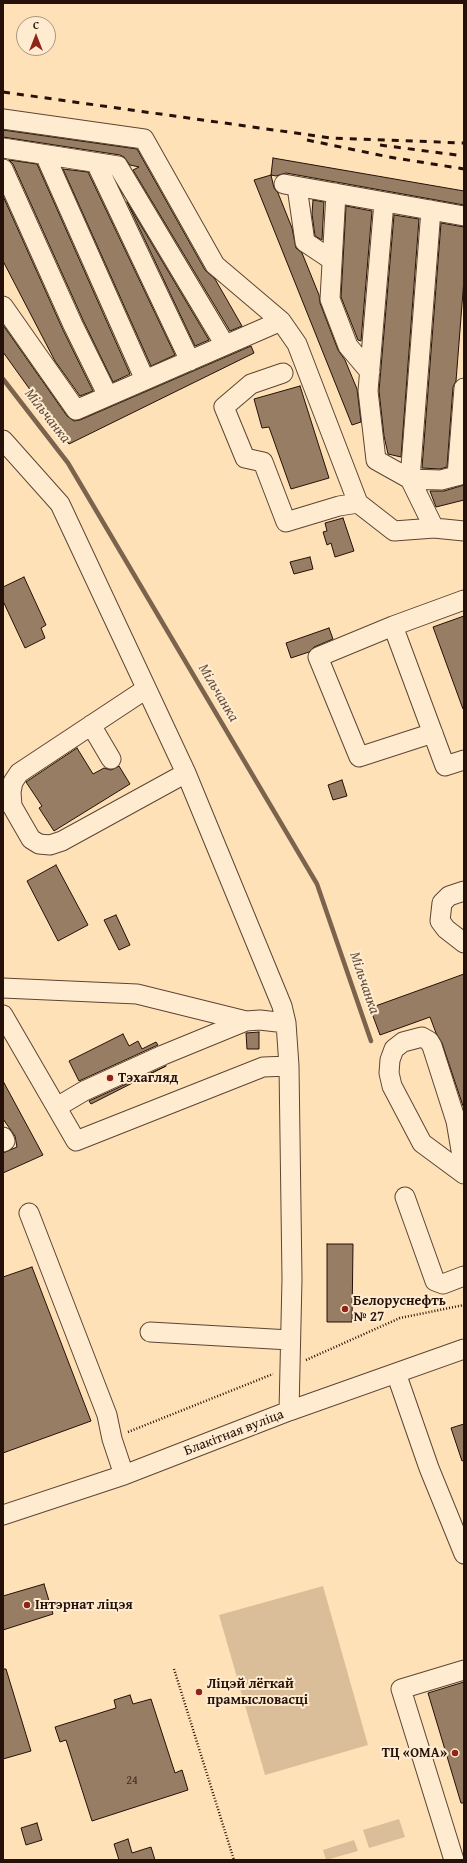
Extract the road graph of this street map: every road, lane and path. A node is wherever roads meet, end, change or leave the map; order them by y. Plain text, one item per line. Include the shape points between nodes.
1 (3, 119) edge
2 (3, 148) edge
3 (45, 155) junction
4 (96, 163) junction
5 (3, 169) edge
6 (336, 194) junction
7 (384, 202) junction
8 (431, 210) junction
9 (464, 216) edge
10 (332, 260) junction
11 (3, 306) edge
12 (281, 321) junction
13 (225, 345) junction
14 (190, 361) junction
15 (370, 372) junction
16 (283, 373) dead end
17 (146, 380) junction
18 (464, 388) edge
19 (108, 396) junction
20 (4, 443) edge
21 (460, 475) edge
22 (410, 479) junction
23 (358, 503) junction
24 (434, 528) junction
25 (464, 531) edge
26 (464, 600) edge
27 (393, 626) junction
28 (146, 689) junction
29 (91, 725) junction
30 (433, 733) junction
31 (111, 759) dead end
32 (464, 760) edge
33 (186, 773) junction
34 (464, 891) edge
35 (464, 943) edge
36 (3, 988) edge
37 (3, 1015) edge
38 (246, 1021) junction
39 (286, 1023) junction
40 (289, 1066) junction
41 (56, 1107) junction
42 (3, 1137) edge
43 (3, 1142) edge
44 (464, 1168) edge
45 (464, 1174) edge
46 (405, 1197) dead end
47 (29, 1213) dead end
48 (464, 1276) edge
49 (150, 1332) dead end
50 (290, 1340) junction
51 (464, 1349) edge
52 (396, 1373) junction
53 (289, 1411) junction
54 (124, 1475) junction
55 (3, 1515) edge
56 (464, 1554) edge
57 (174, 1669) dead end
58 (464, 1670) edge
59 (234, 1860) edge
60 (454, 1860) edge

1 - 12 street via 144,139 215,265
2 - 3 street
3 - 4 street
3 - 17 street
4 - 13 street via 118,166
4 - 14 street
5 - 19 street
6 - 7 street
6 - 10 street
6 - 10 street via 291,185 305,242
7 - 8 street
7 - 15 street
8 - 9 street
8 - 22 street
10 - 15 street via 330,299 348,346
11 - 19 street via 76,410
12 - 13 street
12 - 23 street via 297,344
13 - 14 street
14 - 17 street
15 - 22 street via 368,391 376,460
16 - 23 street via 251,384 224,406 245,458 263,462 286,522
17 - 19 street
18 - 21 street
20 - 28 street via 60,504
21 - 22 street via 441,480
22 - 24 street
23 - 24 street via 394,531
24 - 25 street
26 - 27 street
27 - 30 street
27 - 30 street via 318,657 359,758
28 - 29 street
28 - 33 street
29 - 31 street
29 - 33 street via 19,773 13,782 12,806 31,839 39,844 50,845 62,841
30 - 32 street via 445,766
33 - 39 street via 282,1006
34 - 35 street via 449,896 442,903 440,921
36 - 38 street via 137,994
37 - 41 street
38 - 39 street
38 - 41 street via 163,1055 84,1091
39 - 40 street
40 - 41 street via 263,1067 76,1141
40 - 50 street via 292,1279
42 - 43 street
44 - 45 street via 456,1121 432,1046 429,1041 422,1038 403,1042 394,1049 390,1060 392,1086 422,1143
46 - 48 street via 436,1281 443,1284
47 - 54 street via 107,1415
49 - 50 street
50 - 53 street
51 - 52 street, Блакітная вуліца
52 - 53 street, Блакітная вуліца
52 - 56 street via 429,1468
53 - 54 street, Блакітная вуліца
54 - 55 street, Блакітная вуліца
57 - 59 path
58 - 60 street via 401,1688

